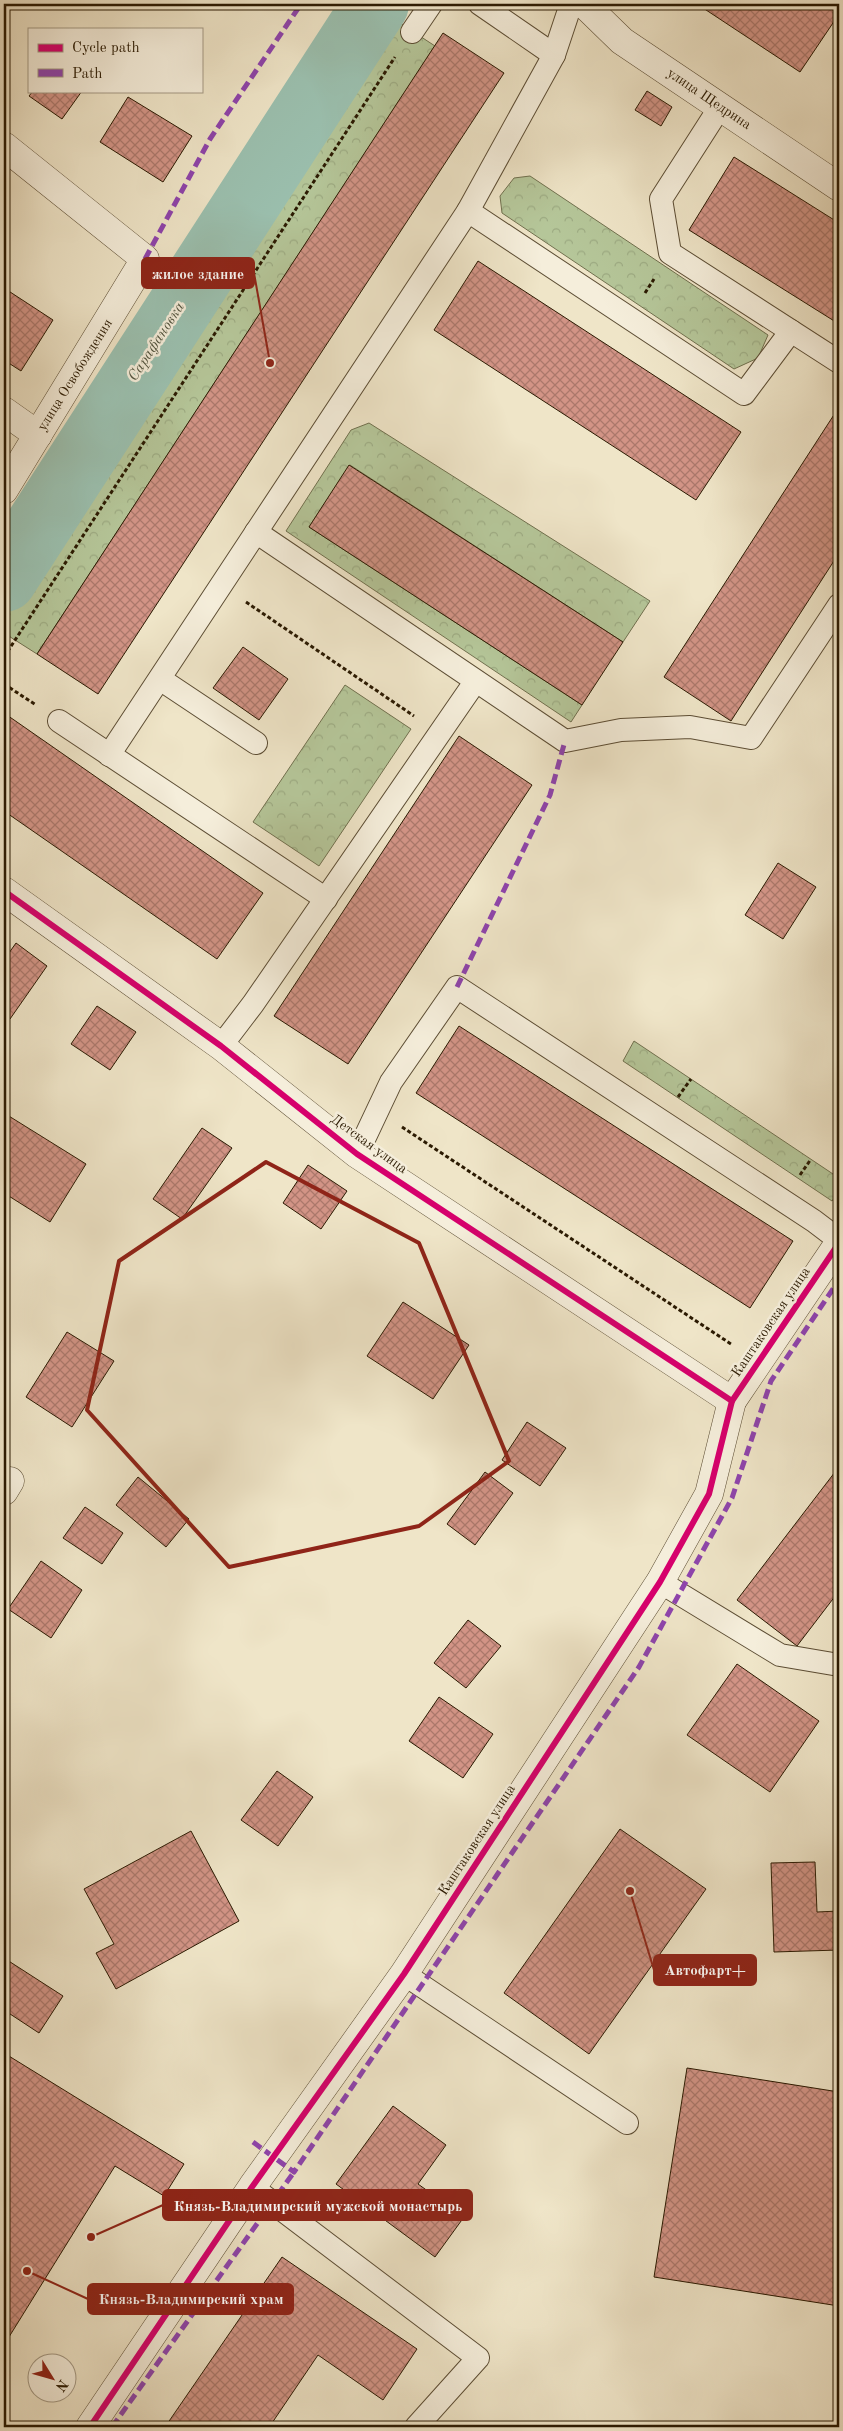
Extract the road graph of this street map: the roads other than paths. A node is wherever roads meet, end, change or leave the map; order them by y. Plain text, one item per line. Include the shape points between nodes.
1 (431, 4) edge
2 (480, 4) edge
3 (571, 4) edge
4 (584, 4) edge
5 (412, 32) road end
6 (554, 55) junction
7 (720, 107) junction
8 (4, 146) edge
9 (839, 187) edge
10 (468, 211) junction
11 (791, 332) junction
12 (839, 362) edge
13 (4, 411) edge
14 (38, 435) junction
15 (4, 490) edge
16 (256, 532) junction
17 (839, 605) edge
18 (160, 679) junction
19 (475, 682) junction
20 (59, 721) road end
21 (256, 743) dead end
22 (109, 756) junction
23 (4, 891) edge
24 (326, 899) junction
25 (221, 1046) junction
26 (357, 1154) junction
27 (839, 1241) edge
28 (732, 1401) junction
29 (660, 1582) junction
30 (839, 1665) edge
31 (404, 1974) junction
32 (627, 2123) dead end
33 (252, 2187) junction
34 (90, 2427) edge
35 (416, 2427) edge

1 - 5 lane
2 - 6 lane
3 - 6 lane
4 - 7 street, улица Щедрина via 622,41
6 - 10 lane
7 - 9 street, улица Щедрина
7 - 11 lane via 661,199 670,253
8 - 14 street, улица Освобождения via 145,260
10 - 11 lane via 744,394
10 - 16 lane
11 - 12 lane
13 - 14 street
14 - 15 street, улица Освобождения
16 - 18 lane
16 - 19 lane
17 - 19 lane via 751,738 690,727 621,730 565,741
18 - 21 lane
18 - 22 lane
19 - 24 lane
20 - 22 lane
22 - 24 lane
23 - 25 street, Детская улица
24 - 25 lane
25 - 26 street, Детская улица
26 - 27 lane via 391,1082 457,987 814,1221
26 - 28 street, Детская улица
27 - 28 street, Каштаковская улица
28 - 29 street, Каштаковская улица via 709,1494
29 - 30 lane via 780,1655
29 - 31 street, Каштаковская улица
31 - 32 lane
31 - 33 street, Каштаковская улица
33 - 34 street, Каштаковская улица
33 - 35 lane via 478,2358

